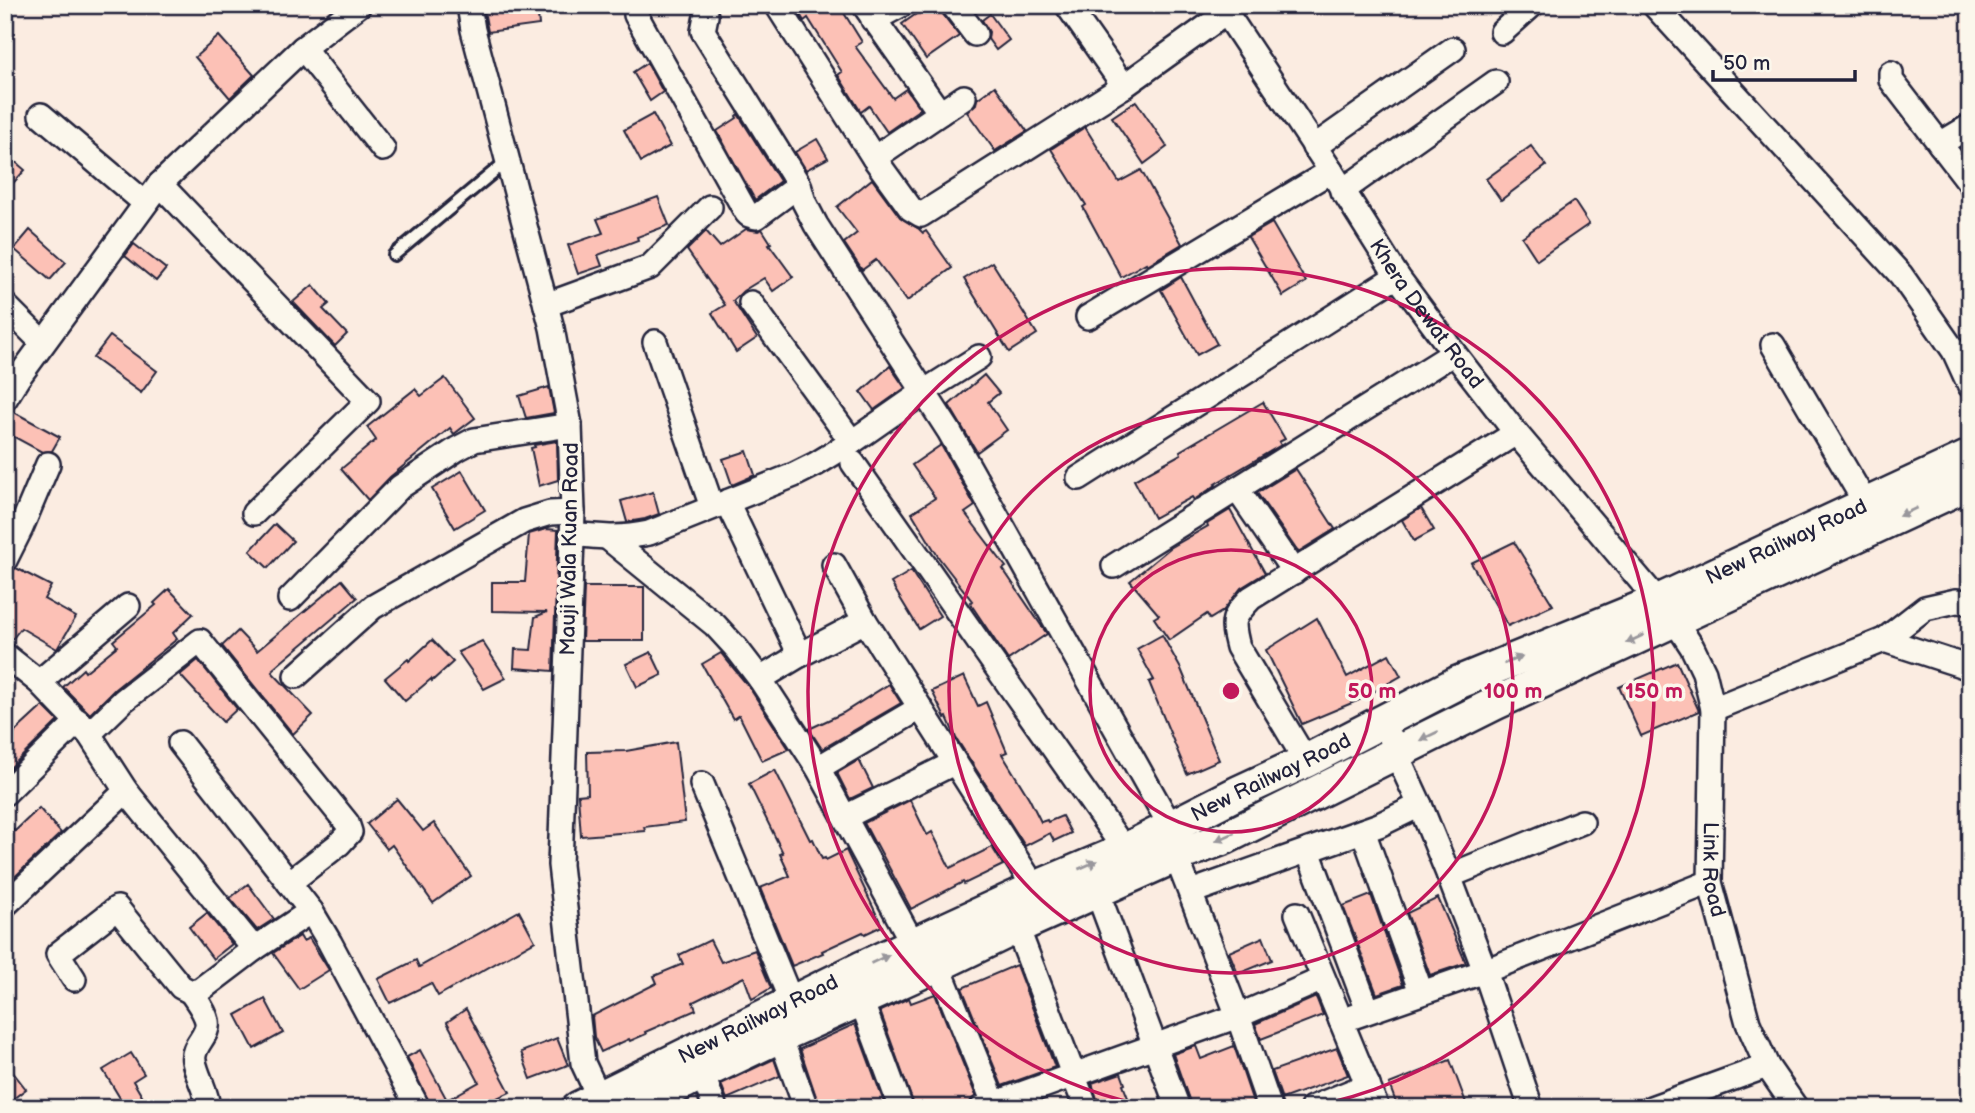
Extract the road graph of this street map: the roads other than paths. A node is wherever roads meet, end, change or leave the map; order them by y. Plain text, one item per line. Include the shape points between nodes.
1 (359, 5) edge
2 (777, 5) edge
3 (901, 5) edge
4 (953, 5) edge
5 (1067, 5) edge
6 (1654, 5) edge
7 (466, 7) edge
8 (1224, 9) edge
9 (869, 13) edge
10 (636, 15) dead end
11 (706, 16) dead end
12 (975, 34) dead end
13 (303, 48) junction
14 (1453, 49) dead end
15 (1891, 74) dead end
16 (1496, 82) dead end
17 (1124, 86) junction
18 (964, 97) dead end
19 (940, 113) junction
20 (41, 115) dead end
21 (1970, 127) edge
22 (1940, 144) junction
23 (1314, 148) junction
24 (383, 149) dead end
25 (874, 158) junction
26 (508, 160) junction
27 (1337, 181) junction
28 (1970, 183) edge
29 (160, 184) junction
30 (799, 185) junction
31 (145, 203) junction
32 (710, 207) dead end
33 (394, 255) dead end
34 (1397, 276) junction
35 (751, 303) dead end
36 (5, 305) edge
37 (547, 305) junction
38 (1088, 317) dead end
39 (655, 342) dead end
40 (43, 343) junction
41 (1773, 345) dead end
42 (1454, 354) junction
43 (979, 356) dead end
44 (1970, 386) edge
45 (925, 391) junction
46 (5, 399) edge
47 (570, 425) junction
48 (1516, 433) junction
49 (852, 453) junction
50 (1970, 456) edge
51 (48, 464) dead end
52 (1079, 478) dead end
53 (1970, 483) edge
54 (1237, 489) junction
55 (1866, 504) junction
56 (719, 505) junction
57 (254, 513) dead end
58 (572, 523) junction
59 (608, 538) junction
60 (5, 560) edge
61 (834, 565) dead end
62 (1114, 566) dead end
63 (1294, 572) junction
64 (290, 599) dead end
65 (1970, 602) edge
66 (128, 606) dead end
67 (1666, 611) junction
68 (865, 621) junction
69 (1884, 640) junction
70 (5, 654) edge
71 (800, 655) junction
72 (1970, 668) edge
73 (296, 676) dead end
74 (760, 679) junction
75 (39, 682) junction
76 (920, 708) junction
77 (1713, 709) junction
78 (1386, 719) junction
79 (83, 727) junction
80 (180, 743) dead end
81 (1395, 753) junction
82 (1306, 761) junction
83 (954, 762) junction
84 (818, 768) junction
85 (702, 784) dead end
86 (126, 791) junction
87 (5, 793) edge
88 (1420, 805) junction
89 (845, 817) junction
90 (1582, 822) dead end
91 (1363, 831) junction
92 (1173, 841) junction
93 (1125, 850) junction
94 (1308, 851) junction
95 (1449, 876) junction
96 (1710, 882) junction
97 (289, 883) junction
98 (1035, 888) junction
99 (1097, 891) junction
100 (1191, 892) junction
101 (5, 905) edge
102 (311, 911) junction
103 (1297, 914) dead end
104 (1017, 927) junction
105 (913, 944) junction
106 (254, 949) junction
107 (938, 965) junction
108 (1485, 971) junction
109 (1323, 978) junction
110 (74, 979) dead end
111 (191, 992) junction
112 (1421, 992) junction
113 (861, 1000) junction
114 (792, 1003) junction
115 (1368, 1011) junction
116 (1238, 1016) junction
117 (1341, 1021) junction
118 (780, 1036) junction
119 (1156, 1046) junction
120 (1767, 1066) junction
121 (702, 1073) junction
122 (1073, 1074) junction
123 (1368, 1085) junction
124 (594, 1104) edge
125 (990, 1106) edge
126 (208, 1108) edge
127 (418, 1108) edge
128 (637, 1108) edge
129 (715, 1108) edge
130 (806, 1108) edge
131 (901, 1108) edge
132 (1086, 1108) edge
133 (1178, 1108) edge
134 (1270, 1108) edge
135 (1312, 1108) edge
136 (1377, 1108) edge
137 (1531, 1108) edge
138 (1651, 1108) edge
139 (1796, 1108) edge

1 - 13 street
2 - 25 street
3 - 9 street
4 - 12 street
5 - 17 street
6 - 44 street via 1901,275 1954,351
7 - 26 street, Mauji Wala Kuan Road
8 - 17 street
8 - 23 street, Khera Dewat Road
9 - 19 street
10 - 30 street via 749,215 756,217
11 - 30 street via 703,31
13 - 24 street
13 - 29 street
14 - 23 street
15 - 22 street
16 - 27 street
17 - 25 street via 925,214 911,209
18 - 19 street
19 - 25 street
20 - 31 street
21 - 22 street
22 - 28 street
23 - 27 street, Khera Dewat Road
26 - 33 lane
26 - 37 street, Mauji Wala Kuan Road
27 - 34 street, Khera Dewat Road
27 - 38 street
29 - 31 street
29 - 57 street via 368,401
30 - 45 street via 816,225
31 - 40 street
32 - 37 street via 650,267
34 - 42 street, Khera Dewat Road
34 - 52 street
35 - 49 street
36 - 40 street
37 - 47 street, Mauji Wala Kuan Road
39 - 56 street
40 - 46 street
41 - 55 street
42 - 48 street, Khera Dewat Road
42 - 54 street
43 - 45 street
45 - 49 street
45 - 92 street
47 - 58 street, Mauji Wala Kuan Road
47 - 64 street via 474,440 457,449 400,487
48 - 63 street
48 - 67 street, Khera Dewat Road
49 - 56 street
49 - 93 street
50 - 55 main road, New Railway Road
51 - 60 street
53 -> 67 main road, New Railway Road
54 - 62 street
54 - 63 street
55 - 67 main road, New Railway Road
56 - 59 street via 649,533
56 - 71 street
58 - 59 street
58 - 73 street via 550,513 524,521 373,607
58 - 124 street, Mauji Wala Kuan Road via 560,865 583,1063
59 - 74 street via 715,625
61 - 68 street
63 - 82 street via 1251,598 1232,626 1238,647
65 - 69 street via 1925,608
66 - 75 street
67 - 77 street, Link Road via 1701,665
78 -> 67 main road, New Railway Road via 1457,683
67 -> 81 main road, New Railway Road
68 - 71 street
68 - 76 street
69 - 72 street
69 - 77 street
70 - 75 street
71 - 74 street
74 - 84 street
75 - 79 street
76 - 83 street
76 - 84 street
77 - 96 street, Link Road
78 - 81 street
78 - 82 main road, New Railway Road
79 - 86 street
79 - 87 street
79 - 97 street via 201,641 347,823 350,832 339,844
80 - 97 street
81 - 88 street
81 -> 92 main road, New Railway Road via 1226,838
82 - 92 main road, New Railway Road via 1239,792
83 - 89 street
83 - 98 street
84 - 89 street
85 - 114 street
86 - 101 street
86 - 106 street
88 - 91 street
88 - 95 street
89 - 105 street
90 - 95 street
91 - 94 street
91 - 112 street
92 - 93 main road, New Railway Road
92 - 99 main road, New Railway Road
92 - 100 street
98 -> 93 main road, New Railway Road
94 - 100 street
94 - 115 street
95 - 108 street
96 - 108 street
96 - 120 street, Link Road via 1744,1010
97 - 102 street
98 - 105 main road, New Railway Road
99 - 104 main road, New Railway Road
99 - 119 street
100 - 116 street
102 - 106 street
102 - 127 street
103 - 109 street
104 - 107 main road, New Railway Road
104 - 122 street
114 -> 105 main road, New Railway Road
106 - 111 street
107 - 113 main road, New Railway Road
107 - 125 street
108 - 112 street
108 - 137 street
109 - 116 street
109 - 117 street
110 - 111 street via 58,954 117,908 181,986
111 - 126 street via 207,1021 193,1058
112 - 115 street
113 - 118 main road, New Railway Road
113 - 131 street
114 - 124 main road, New Railway Road
115 - 117 street
116 - 119 street
116 - 134 street
117 - 123 street
118 - 121 main road, New Railway Road
118 - 130 street
119 - 122 street
119 - 133 street
120 - 138 street
120 - 139 street, Link Road
121 - 128 main road, New Railway Road
121 - 129 street
122 - 125 street
122 - 132 street
123 - 135 street
123 - 136 street

